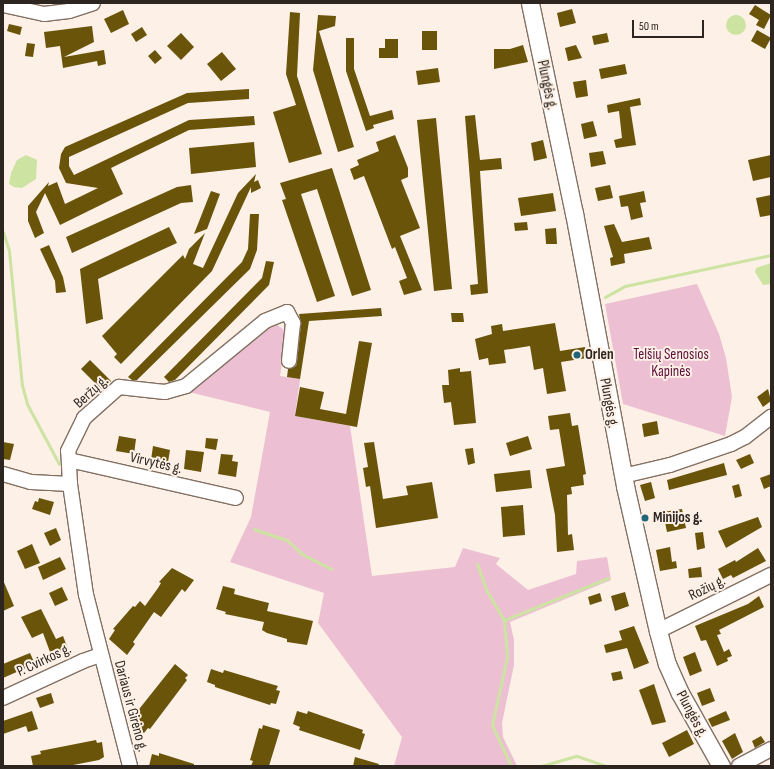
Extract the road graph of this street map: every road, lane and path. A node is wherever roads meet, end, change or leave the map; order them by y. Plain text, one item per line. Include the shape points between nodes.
1 (93, 3) edge
2 (530, 3) edge
3 (3, 5) edge
4 (288, 361) dead end
5 (771, 417) edge
6 (69, 460) junction
7 (3, 474) edge
8 (623, 476) junction
9 (70, 484) junction
10 (236, 498) dead end
11 (771, 575) edge
12 (658, 631) junction
13 (100, 656) junction
14 (3, 698) edge
15 (771, 749) edge
16 (130, 766) edge
17 (721, 766) edge
18 (739, 766) edge

1 - 3 street via 69,11 44,14
2 - 8 main road, Plungės g. via 574,213
4 - 6 street, Beržų g. via 293,323 287,312 265,321 186,386 164,392 119,387 84,418 68,451
5 - 8 street via 745,437 731,444 670,465
6 - 9 street, Beržų g.
6 - 10 street, Virvytės g.
7 - 9 street via 31,482
8 - 12 main road, Plungės g.
9 - 13 street, Beržų g. via 86,595
11 - 12 street, Rožių g.
12 - 17 main road, Plungės g. via 667,664 680,693
13 - 14 street, P. Cvirkos g. via 83,660
13 - 16 street, Dariaus ir Girėno g.
15 - 18 street

